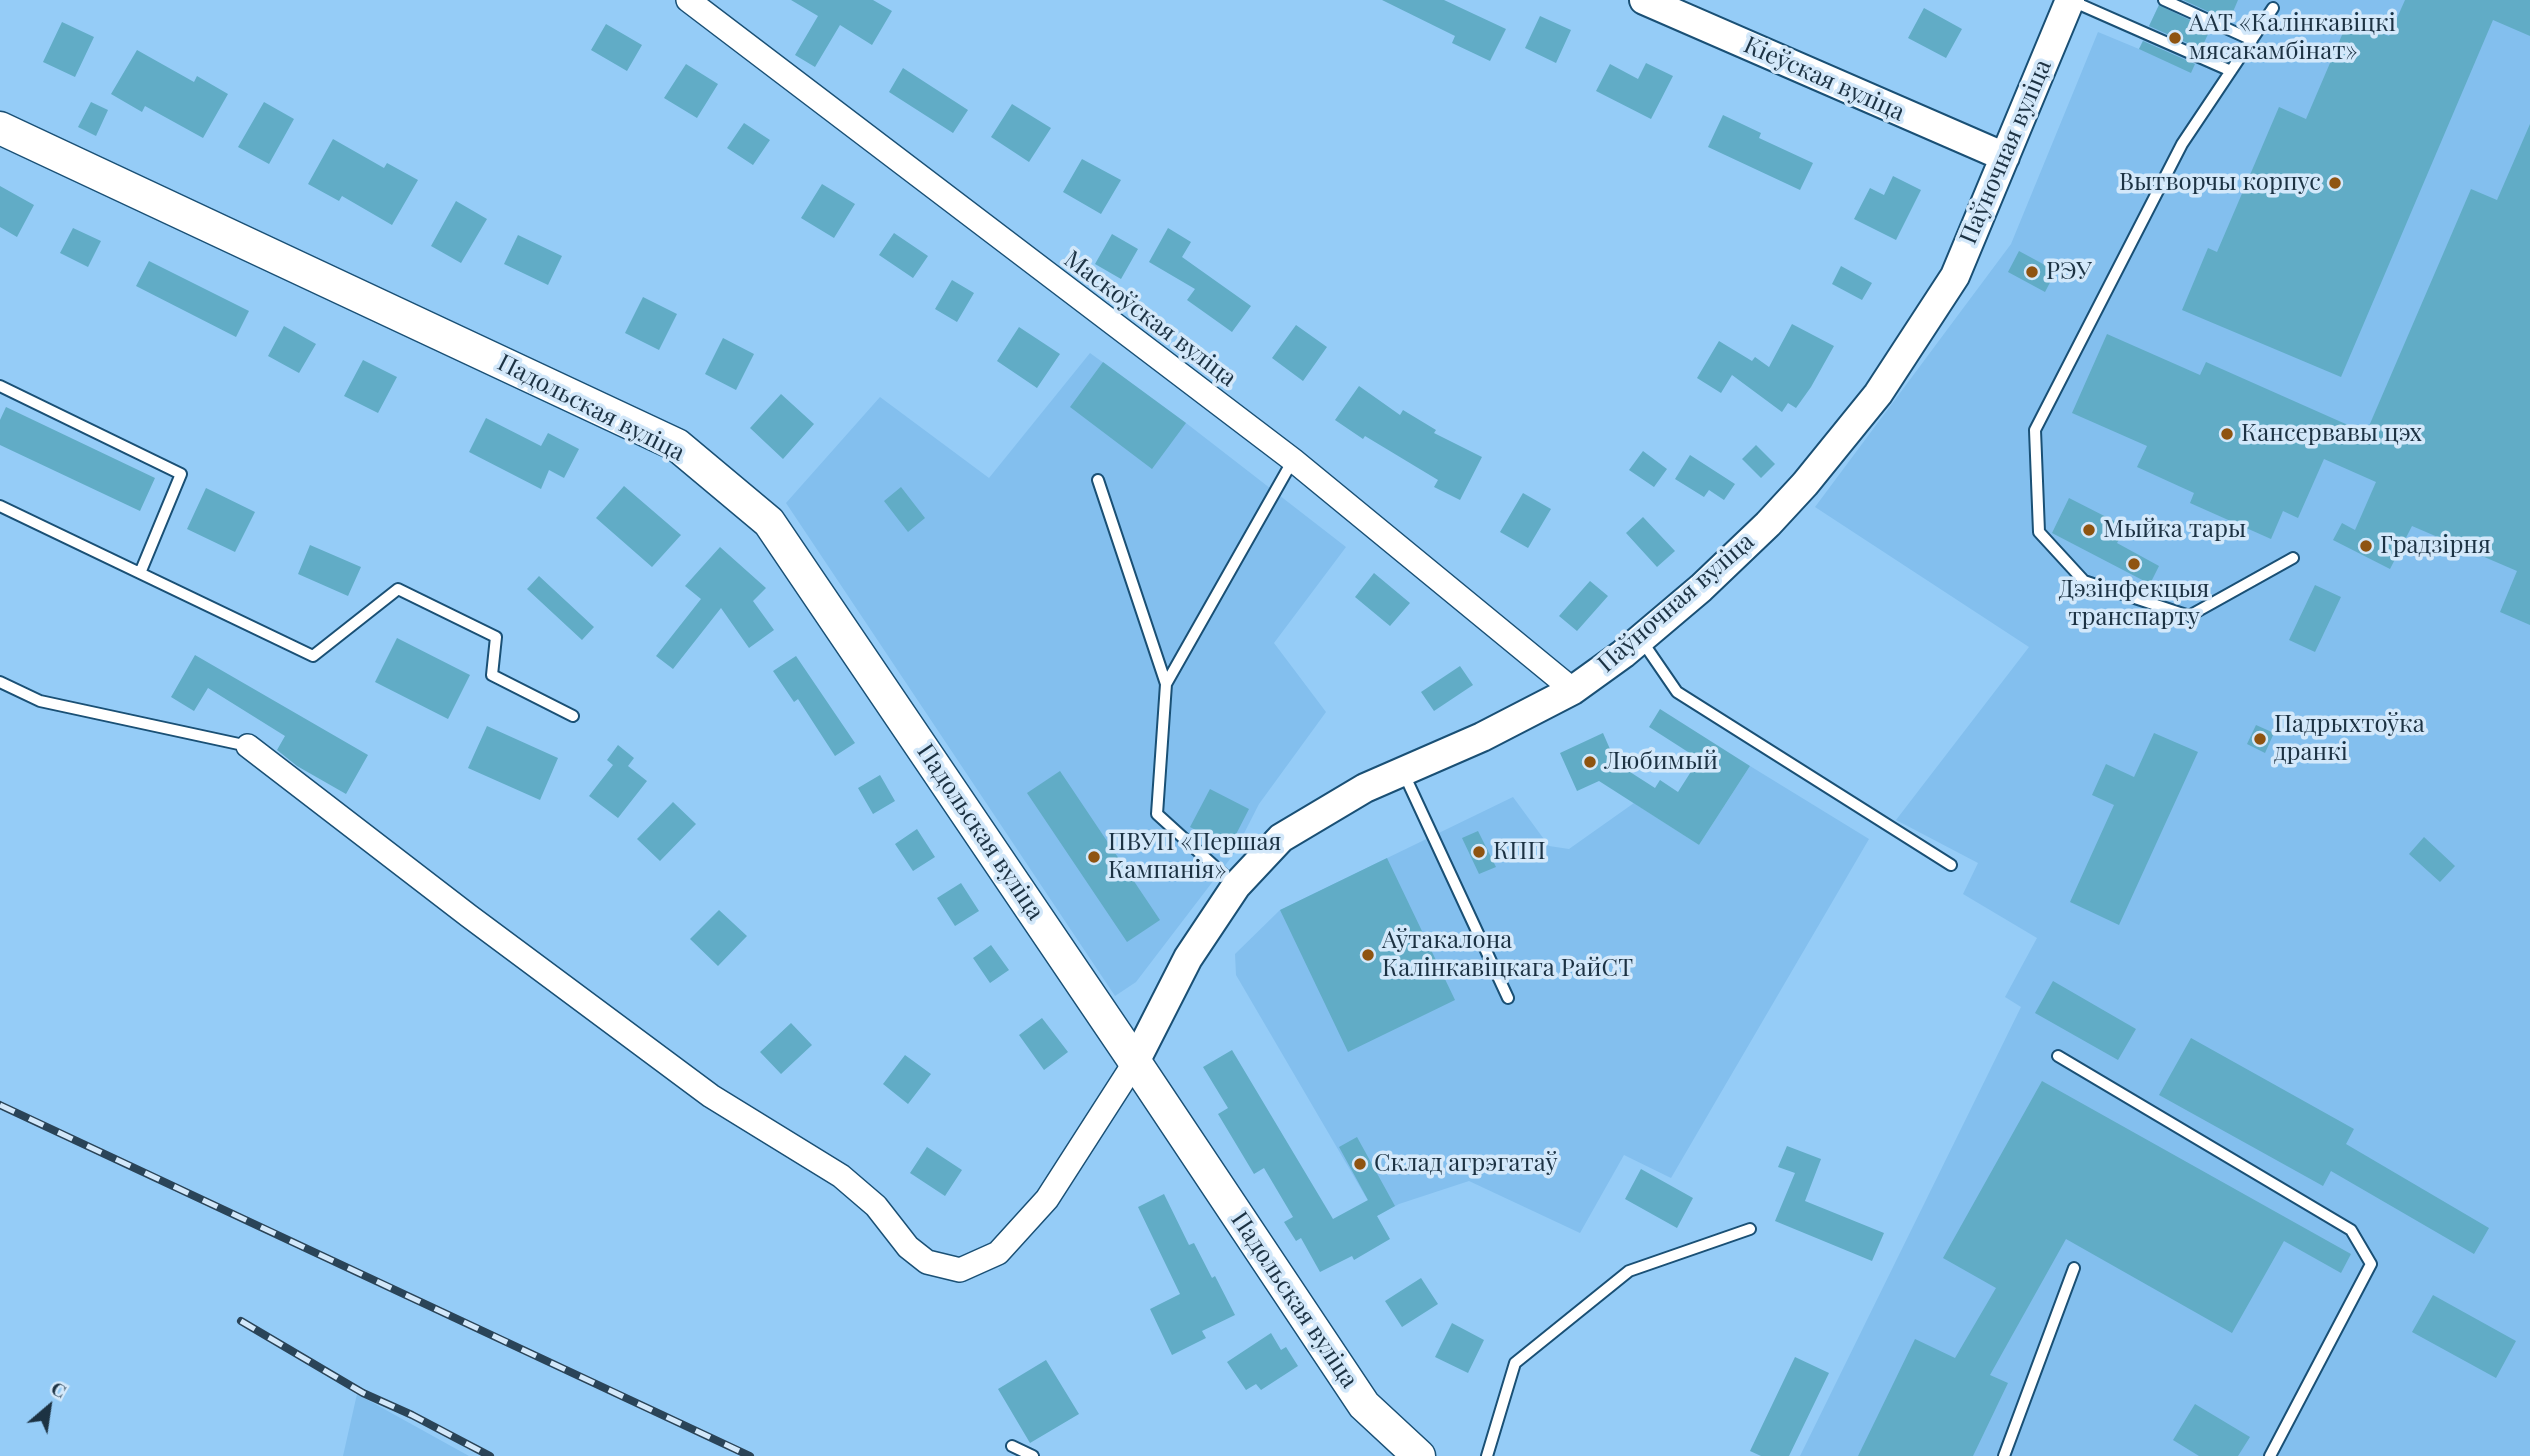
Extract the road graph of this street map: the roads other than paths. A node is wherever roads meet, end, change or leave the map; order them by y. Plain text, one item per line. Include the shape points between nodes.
1 (688, 0) edge
2 (1644, 0) edge
3 (2069, 0) edge
4 (2164, 0) edge
5 (2273, 8) dead end
6 (2252, 40) junction
7 (2231, 71) junction
8 (0, 128) edge
9 (2005, 157) junction
10 (0, 386) edge
11 (1293, 460) junction
12 (1098, 480) dead end
13 (0, 506) edge
14 (2293, 558) dead end
15 (140, 573) junction
16 (1641, 639) junction
17 (0, 681) edge
18 (1166, 684) junction
19 (1573, 690) junction
20 (573, 716) dead end
21 (248, 746) joint
22 (1403, 772) junction
23 (1951, 865) dead end
24 (1236, 886) junction
25 (1508, 998) dead end
26 (2058, 1056) dead end
27 (1135, 1062) junction
28 (1750, 1229) dead end
29 (2074, 1268) dead end
30 (1012, 1446) dead end
31 (1033, 1456) edge
32 (1419, 1456) edge
33 (1487, 1456) edge
34 (2004, 1456) edge
35 (2270, 1456) edge

1 - 11 street, Маскоўская вуліца
2 - 9 street, Кіеўская вуліца
3 - 7 lane
3 - 9 street, Паўночная вуліца
4 - 6 lane
5 - 6 lane
6 - 7 lane
7 - 14 lane via 2182,144 2035,430 2039,533 2084,580 2189,616
8 - 27 main road, Падольская вуліца via 677,445 769,522
9 - 16 street, Паўночная вуліца via 1955,276 1878,394 1768,524
10 - 15 lane via 181,474
11 - 18 lane
11 - 19 street, Маскоўская вуліца
12 - 18 lane
13 - 15 lane
15 - 20 lane via 313,656 398,589 496,637 492,675
16 - 19 street, Паўночная вуліца
16 - 23 lane via 1677,692
17 - 21 lane via 40,701
18 - 24 lane via 1157,814
19 - 22 street, Паўночная вуліца
21 - 27 street via 710,1096 841,1176 876,1206 908,1247 927,1262 960,1270 998,1253 1047,1199
22 - 24 street, Паўночная вуліца via 1365,788 1281,838
22 - 25 lane
24 - 27 street, Паўночная вуліца via 1188,958
26 - 35 lane via 2351,1230 2371,1264
27 - 32 main road, Падольская вуліца via 1364,1405
28 - 33 lane via 1629,1271 1515,1363
29 - 34 lane
30 - 31 lane

